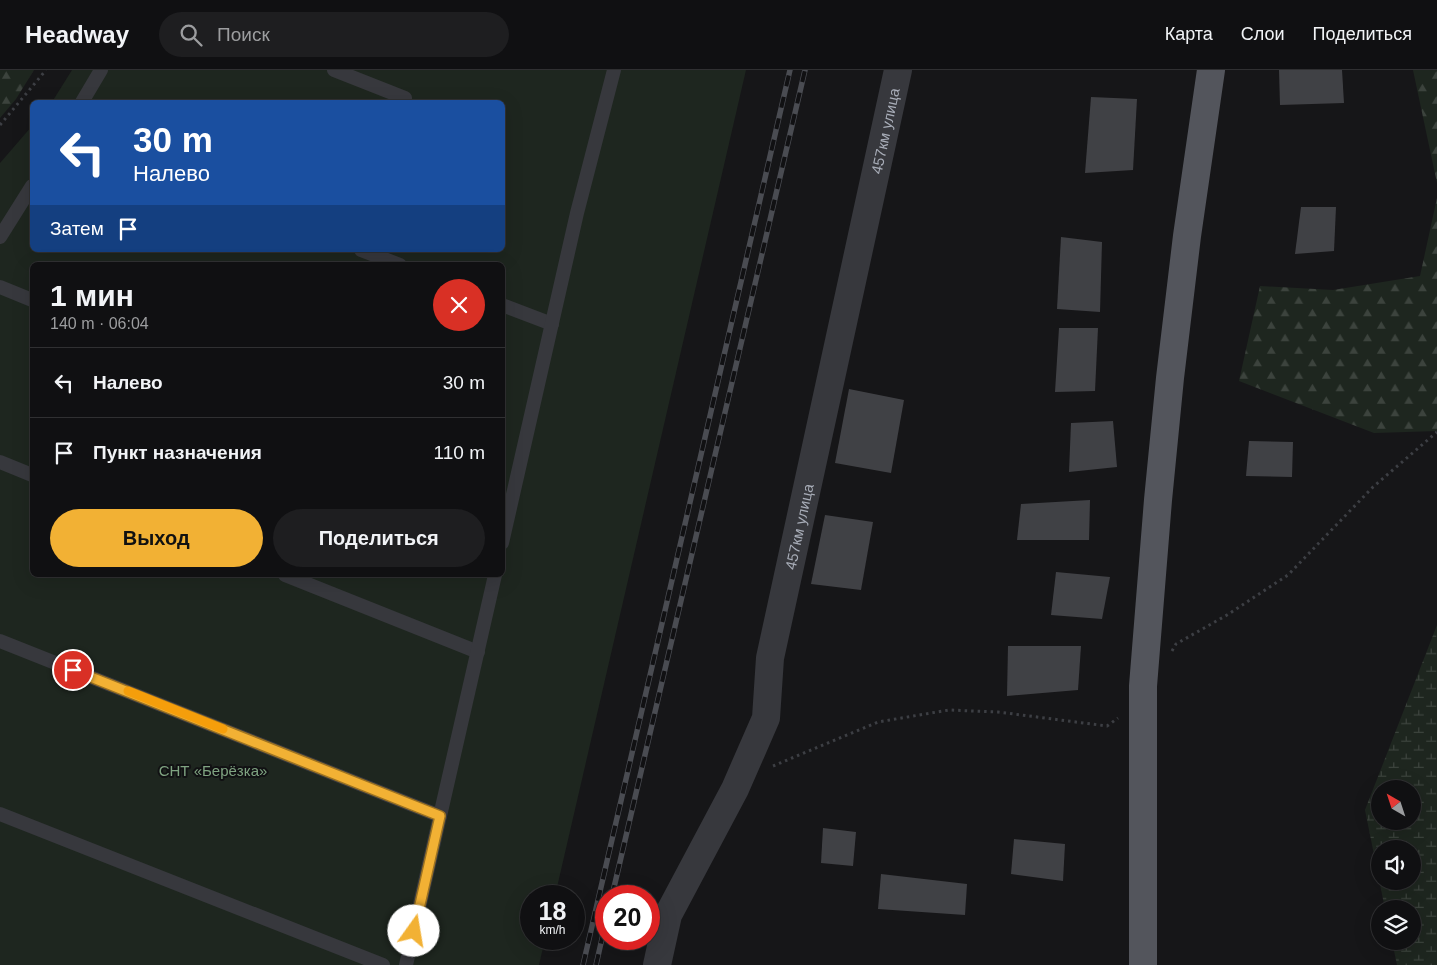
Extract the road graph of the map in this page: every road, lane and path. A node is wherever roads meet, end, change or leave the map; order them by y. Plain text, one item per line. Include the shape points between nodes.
1 (46, 70) edge
2 (101, 70) edge
3 (334, 70) edge
4 (614, 70) edge
5 (898, 70) edge
6 (1210, 70) edge
7 (405, 98) dead end
8 (83, 100) edge
9 (0, 125) edge
10 (30, 189) edge
11 (0, 236) edge
12 (367, 252) edge
13 (392, 262) edge
14 (0, 287) edge
15 (30, 299) edge
16 (505, 306) edge
17 (552, 324) junction
18 (1437, 432) edge
19 (0, 462) edge
20 (30, 474) edge
21 (508, 488) edge
22 (505, 516) edge
23 (290, 577) edge
24 (495, 577) edge
25 (0, 641) edge
26 (478, 652) junction
27 (1169, 658) dead end
28 (1122, 714) dead end
29 (766, 768) dead end
30 (0, 814) edge
31 (440, 816) junction
32 (383, 965) edge
33 (406, 965) edge
34 (657, 965) edge
35 (1143, 965) edge

1 - 9 path
2 - 8 lane
3 - 7 lane
4 - 17 lane
5 - 34 street, 457км улица via 770,658 766,718 735,789 668,915
6 - 35 main road via 1170,378 1143,686
10 - 11 lane
12 - 13 lane
14 - 15 lane
16 - 17 lane
17 - 21 lane
18 - 27 path via 1374,487 1288,575 1176,644
19 - 20 lane
21 - 22 lane
23 - 26 lane
24 - 26 lane
25 - 31 lane
26 - 31 lane
28 - 29 path via 1107,726 998,712 949,710 878,722
30 - 32 lane
31 - 33 lane

